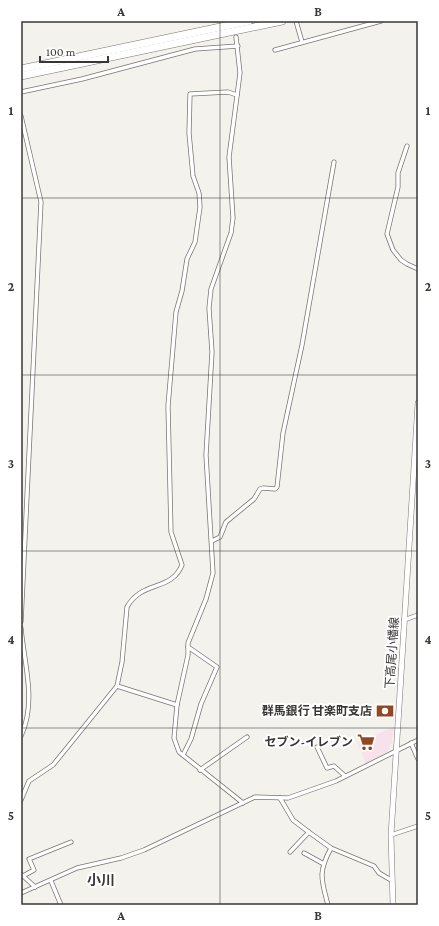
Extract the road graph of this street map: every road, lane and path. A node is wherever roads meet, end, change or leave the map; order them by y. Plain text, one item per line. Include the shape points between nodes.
1 (249, 21) edge
2 (282, 21) edge
3 (296, 21) edge
4 (382, 21) edge
5 (372, 22) edge
6 (236, 37) dead end
7 (302, 42) junction
8 (238, 46) junction
9 (275, 50) dead end
10 (21, 69) edge
11 (21, 76) edge
12 (21, 92) edge
13 (237, 95) junction
14 (21, 116) edge
15 (407, 146) dead end
16 (334, 162) dead end
17 (418, 269) edge
18 (418, 403) edge
19 (212, 541) junction
20 (418, 615) edge
21 (404, 620) junction
22 (21, 622) edge
23 (21, 628) edge
24 (188, 647) junction
25 (117, 686) junction
26 (177, 705) junction
27 (21, 736) edge
28 (247, 737) dead end
29 (418, 740) edge
30 (411, 742) junction
31 (317, 747) dead end
32 (396, 750) junction
33 (183, 755) junction
34 (418, 759) edge
35 (200, 770) junction
36 (345, 776) junction
37 (280, 798) junction
38 (21, 800) edge
39 (243, 803) junction
40 (418, 826) edge
41 (308, 832) junction
42 (391, 835) junction
43 (71, 842) dead end
44 (331, 848) junction
45 (290, 852) dead end
46 (304, 853) dead end
47 (322, 863) junction
48 (22, 875) edge
49 (392, 880) junction
50 (51, 881) junction
51 (35, 887) junction
52 (21, 893) edge
53 (61, 905) edge
54 (328, 905) edge
55 (393, 905) edge

1 - 10 highway
2 - 11 highway
3 - 7 street
4 - 5 street
5 - 7 street
6 - 8 street
7 - 9 street
8 - 12 street via 195,49
8 - 13 street via 240,73
13 - 19 street via 229,156 233,218 231,232 211,289 209,308 212,352 206,455
13 - 25 street via 228,92 190,94 189,133 193,176 199,193 200,207 195,242 187,258 176,312 168,406 171,532 182,565 170,580 138,593 127,607
14 - 22 street via 41,202
15 - 17 street via 398,173 398,187 387,234 393,250 401,260
16 - 19 street via 302,345 282,433 277,487 260,489 254,499 226,522 220,537
18 - 21 main road, 下高尾小幡線
19 - 24 street via 211,585
20 - 21 street
21 - 32 main road, 下高尾小幡線
23 - 27 street via 30,701
24 - 26 street
24 - 33 street via 217,666 201,704 192,739
25 - 26 street
25 - 38 street via 53,765 29,781
26 - 33 street via 174,738 179,752
28 - 35 street
29 - 30 street
30 - 32 street
30 - 34 street
31 - 36 street via 327,768 334,766
32 - 36 street
32 - 42 main road, 下高尾小幡線
33 - 35 street
35 - 39 street
36 - 37 street via 303,793
37 - 39 street via 255,797
37 - 41 street via 293,820
39 - 50 street via 144,850 77,868
40 - 42 street
41 - 44 street
41 - 45 street
42 - 49 main road, 下高尾小幡線
43 - 48 street via 29,859 34,870
44 - 47 street
44 - 49 street via 374,866 379,873
46 - 47 street
47 - 54 street via 321,877
48 - 51 street
49 - 55 main road, 下高尾小幡線
50 - 51 street
50 - 53 street
51 - 52 street

